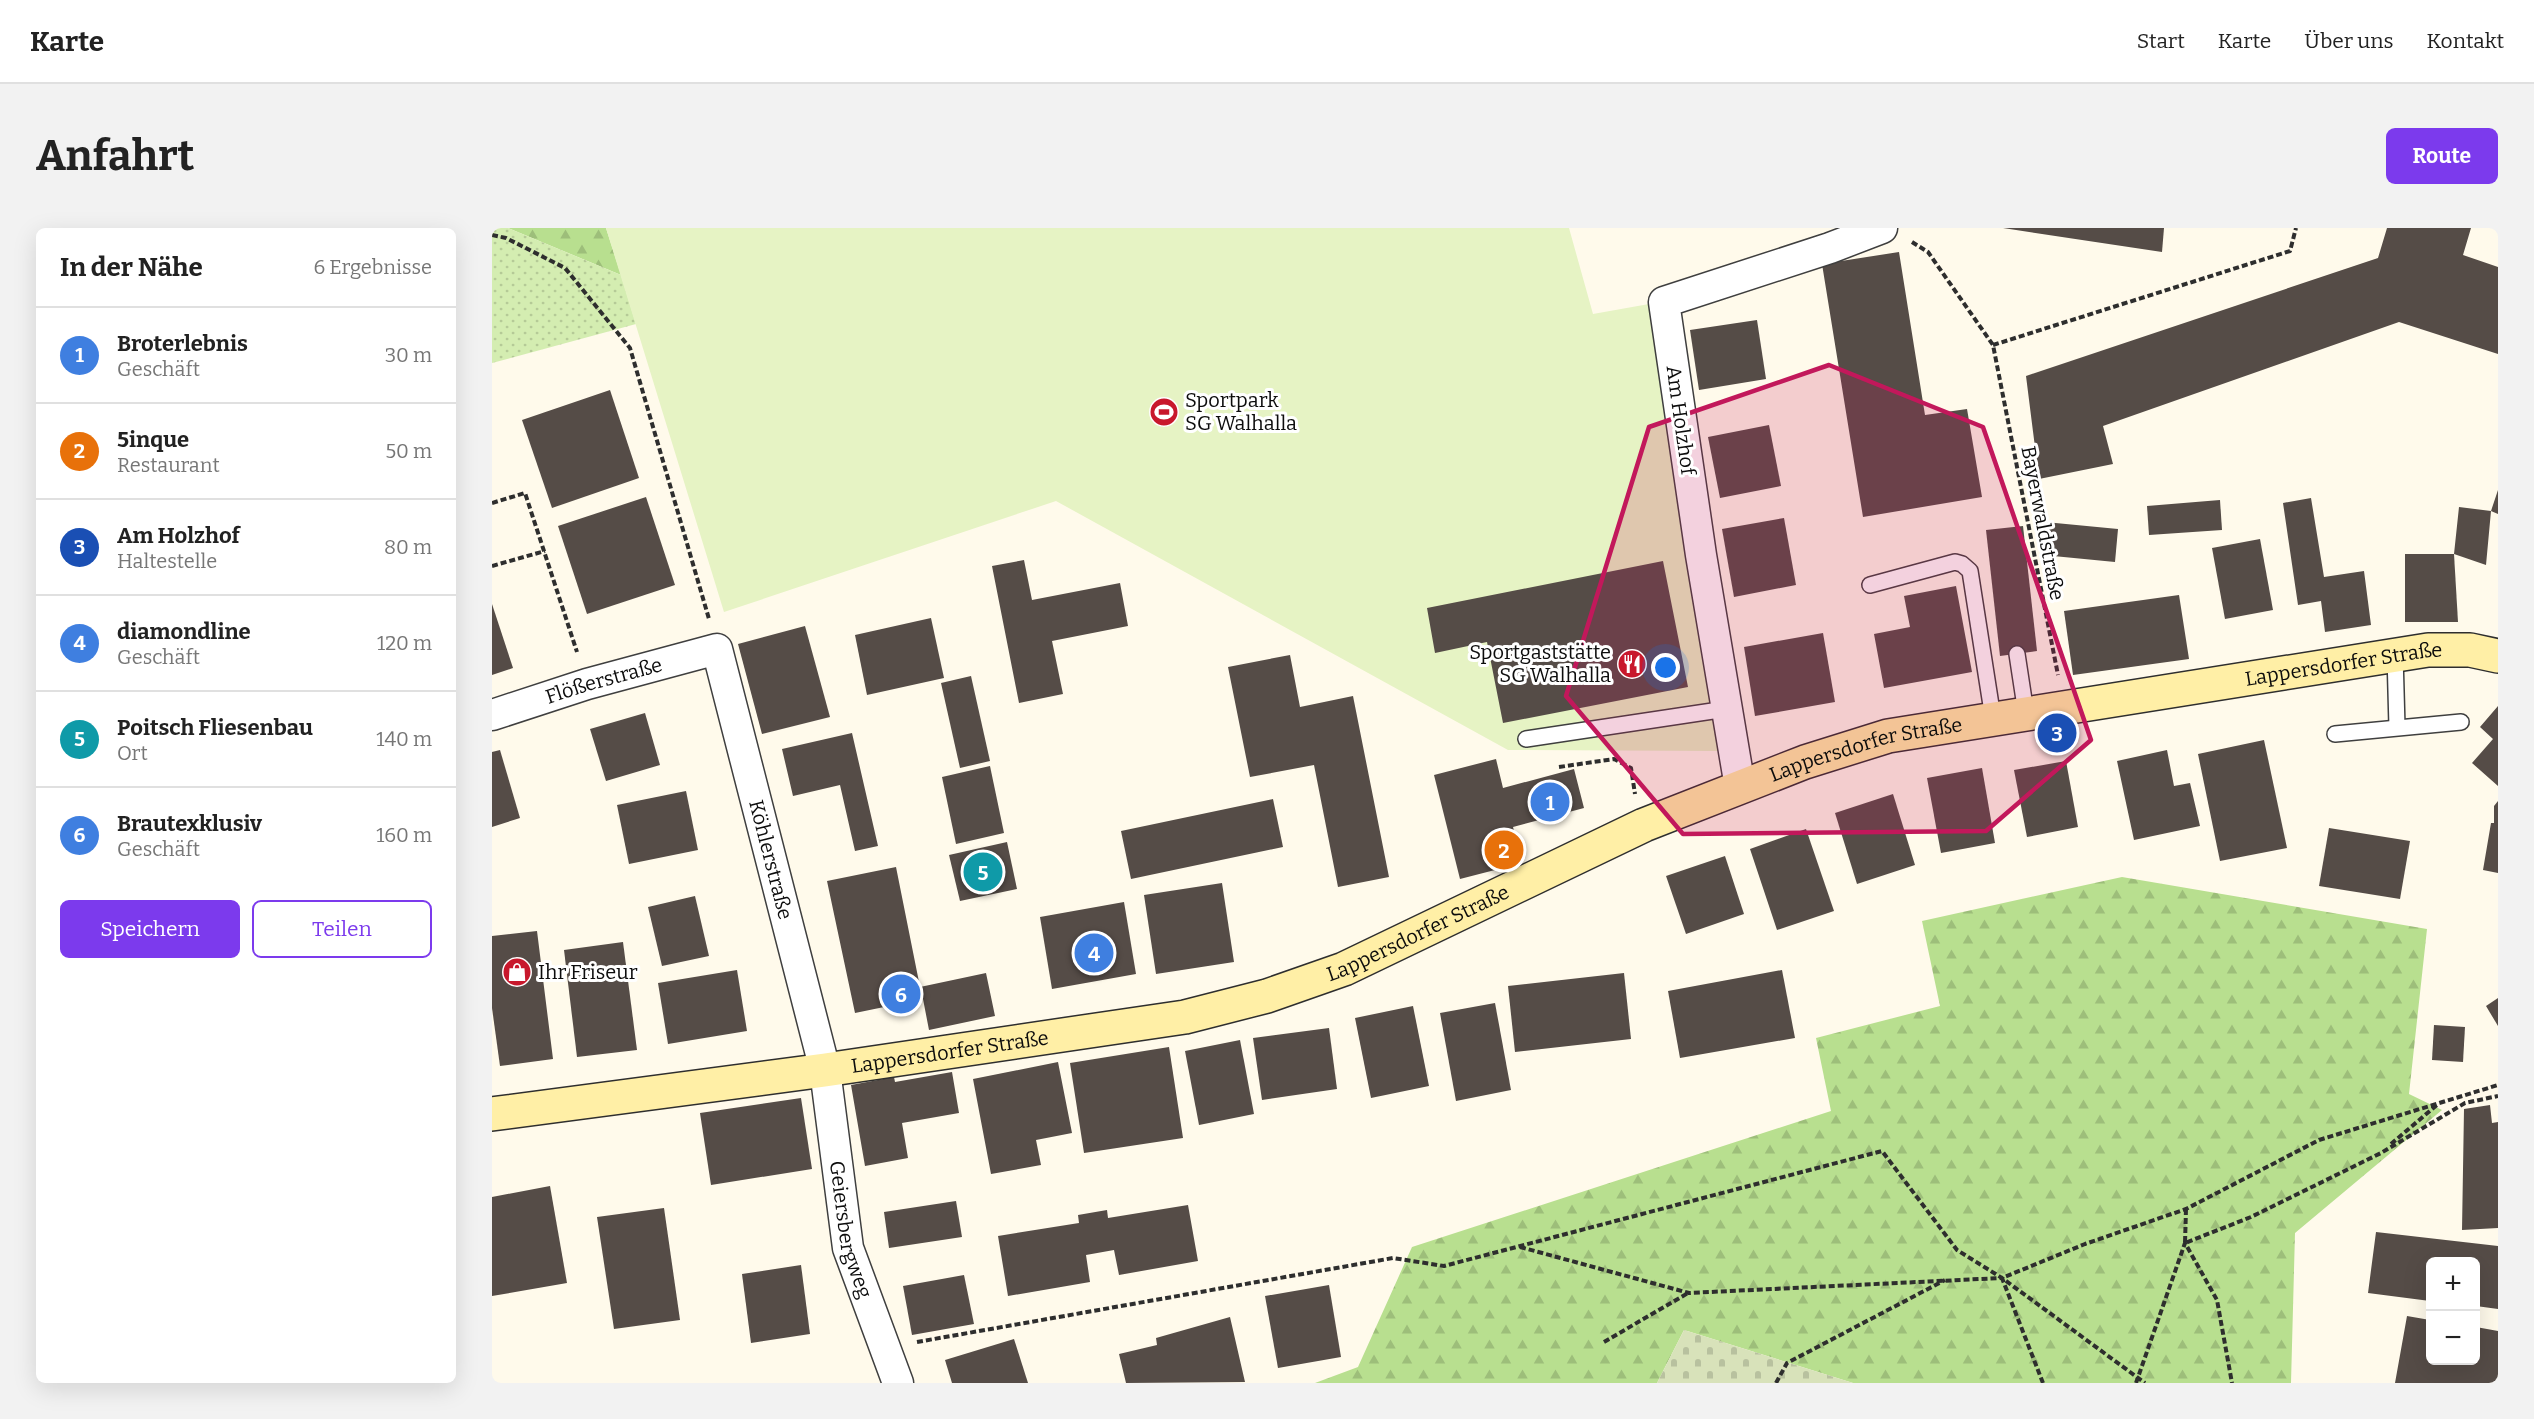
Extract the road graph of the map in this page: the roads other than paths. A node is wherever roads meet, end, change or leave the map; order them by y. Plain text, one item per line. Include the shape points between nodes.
1 (1882, 228) edge
2 (1870, 585) dead end
3 (717, 649) joint
4 (2017, 654) dead end
5 (2395, 655) junction
6 (2498, 656) edge
7 (1726, 709) junction
8 (2026, 713) junction
9 (492, 715) edge
10 (1993, 718) junction
11 (2461, 722) dead end
12 (2397, 727) junction
13 (2335, 734) dead end
14 (1526, 739) dead end
15 (1740, 787) junction
16 (825, 1070) junction
17 (492, 1114) edge
18 (898, 1383) edge

1 - 7 street, Am Holzhof via 1664,302
2 - 10 lane via 1955,562 1970,571
3 - 9 street, Flößerstraße via 587,684
3 - 16 street, Köhlerstraße
4 - 8 lane
5 - 6 street, Lappersdorfer Straße via 2470,650
5 - 8 street, Lappersdorfer Straße
5 - 12 lane
7 - 14 lane
7 - 15 street, Am Holzhof
8 - 10 street, Lappersdorfer Straße
10 - 15 street, Lappersdorfer Straße via 1888,735
11 - 12 lane
12 - 13 lane
15 - 16 street, Lappersdorfer Straße via 1636,829 1344,969 1267,996 1185,1017
16 - 17 street, Lappersdorfer Straße
16 - 18 street, Geiersbergweg via 848,1248

